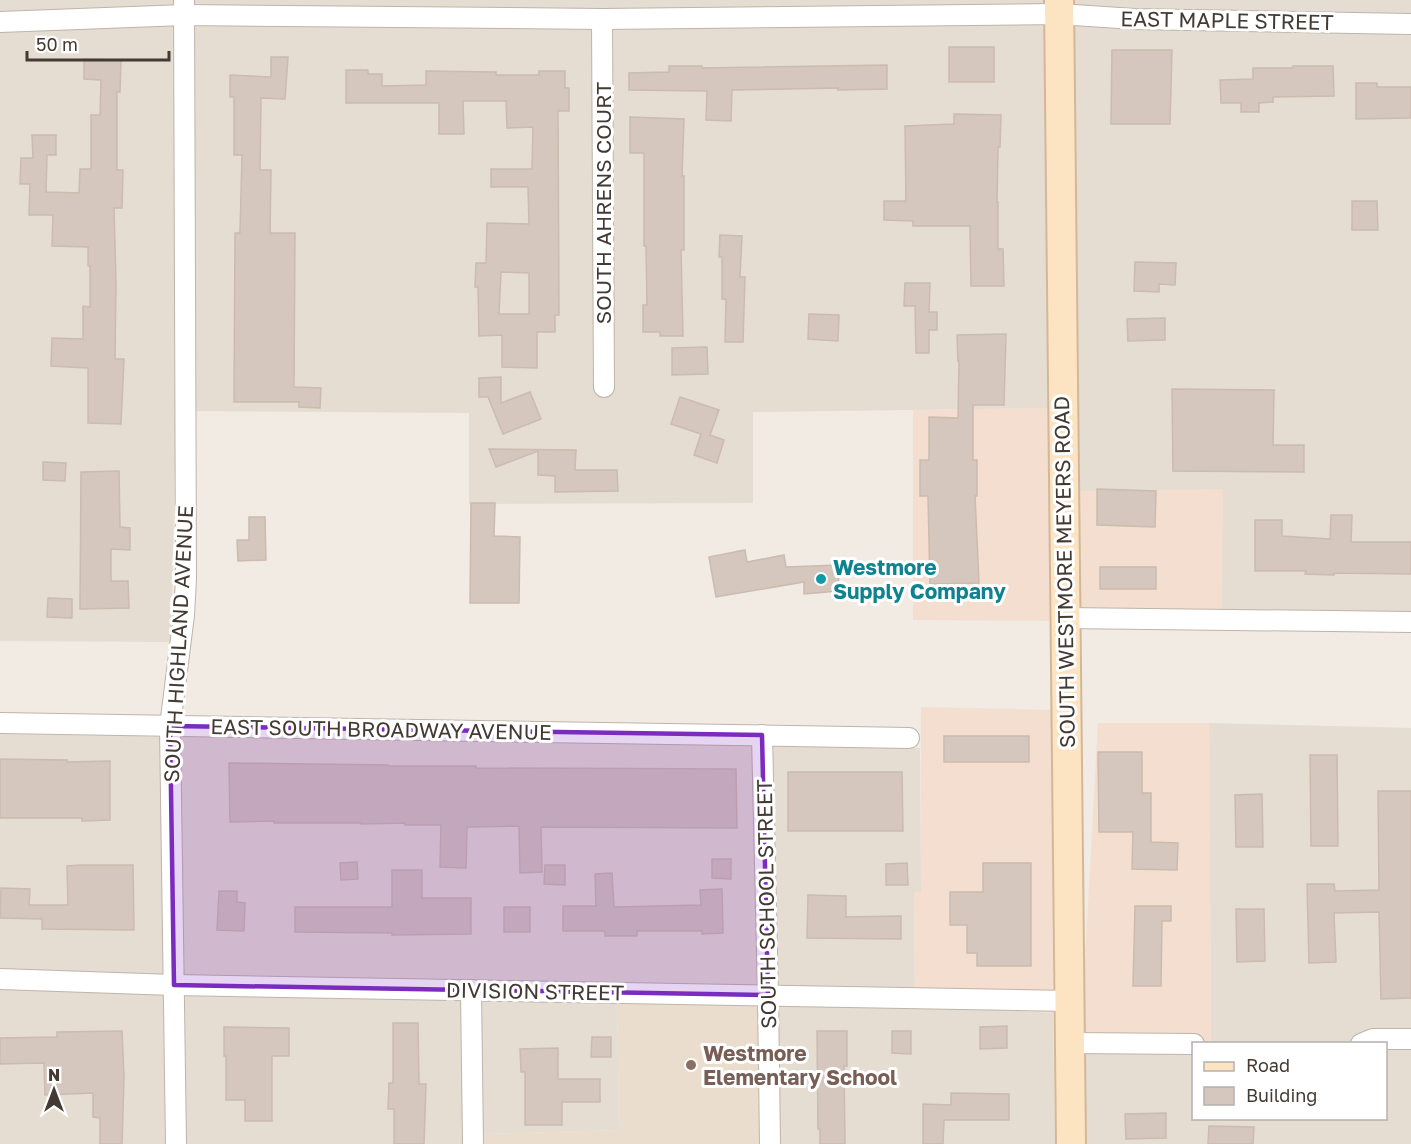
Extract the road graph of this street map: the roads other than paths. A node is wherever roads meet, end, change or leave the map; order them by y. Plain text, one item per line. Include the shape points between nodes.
1 (1059, 7) edge
2 (184, 8) edge
3 (602, 18) junction
4 (0, 22) edge
5 (1411, 24) edge
6 (604, 387) dead end
7 (1065, 618) junction
8 (1411, 622) edge
9 (0, 723) edge
10 (170, 726) junction
11 (762, 735) junction
12 (909, 738) dead end
13 (0, 979) edge
14 (174, 985) junction
15 (471, 990) junction
16 (768, 995) junction
17 (1070, 1001) junction
18 (1411, 1039) edge
19 (1366, 1042) edge
20 (1070, 1043) junction
21 (1192, 1044) edge
22 (177, 1144) edge
23 (472, 1144) edge
24 (770, 1144) edge
25 (1071, 1144) edge

1 - 3 street, EAST MAPLE STREET
1 - 5 street, EAST MAPLE STREET via 1134,20
1 - 7 street, SOUTH WESTMORE MEYERS ROAD
2 - 3 street, EAST MAPLE STREET
2 - 4 street, EAST MAPLE STREET
2 - 10 street, SOUTH HIGHLAND AVENUE via 186,579
3 - 6 street, SOUTH AHRENS COURT
7 - 8 street
7 - 17 street, SOUTH WESTMORE MEYERS ROAD
9 - 10 street, EAST SOUTH BROADWAY AVENUE
10 - 11 street, EAST SOUTH BROADWAY AVENUE
10 - 14 street, SOUTH HIGHLAND AVENUE
11 - 12 street, EAST SOUTH BROADWAY AVENUE
11 - 16 street, SOUTH SCHOOL STREET
13 - 14 street, DIVISION STREET
14 - 15 street, DIVISION STREET
14 - 22 street, SOUTH HIGHLAND AVENUE
15 - 16 street, DIVISION STREET
15 - 23 street
16 - 17 street, DIVISION STREET
16 - 24 street, SOUTH SCHOOL STREET
17 - 20 street, SOUTH WESTMORE MEYERS ROAD
18 - 19 street
20 - 21 street
20 - 25 street, SOUTH WESTMORE MEYERS ROAD

